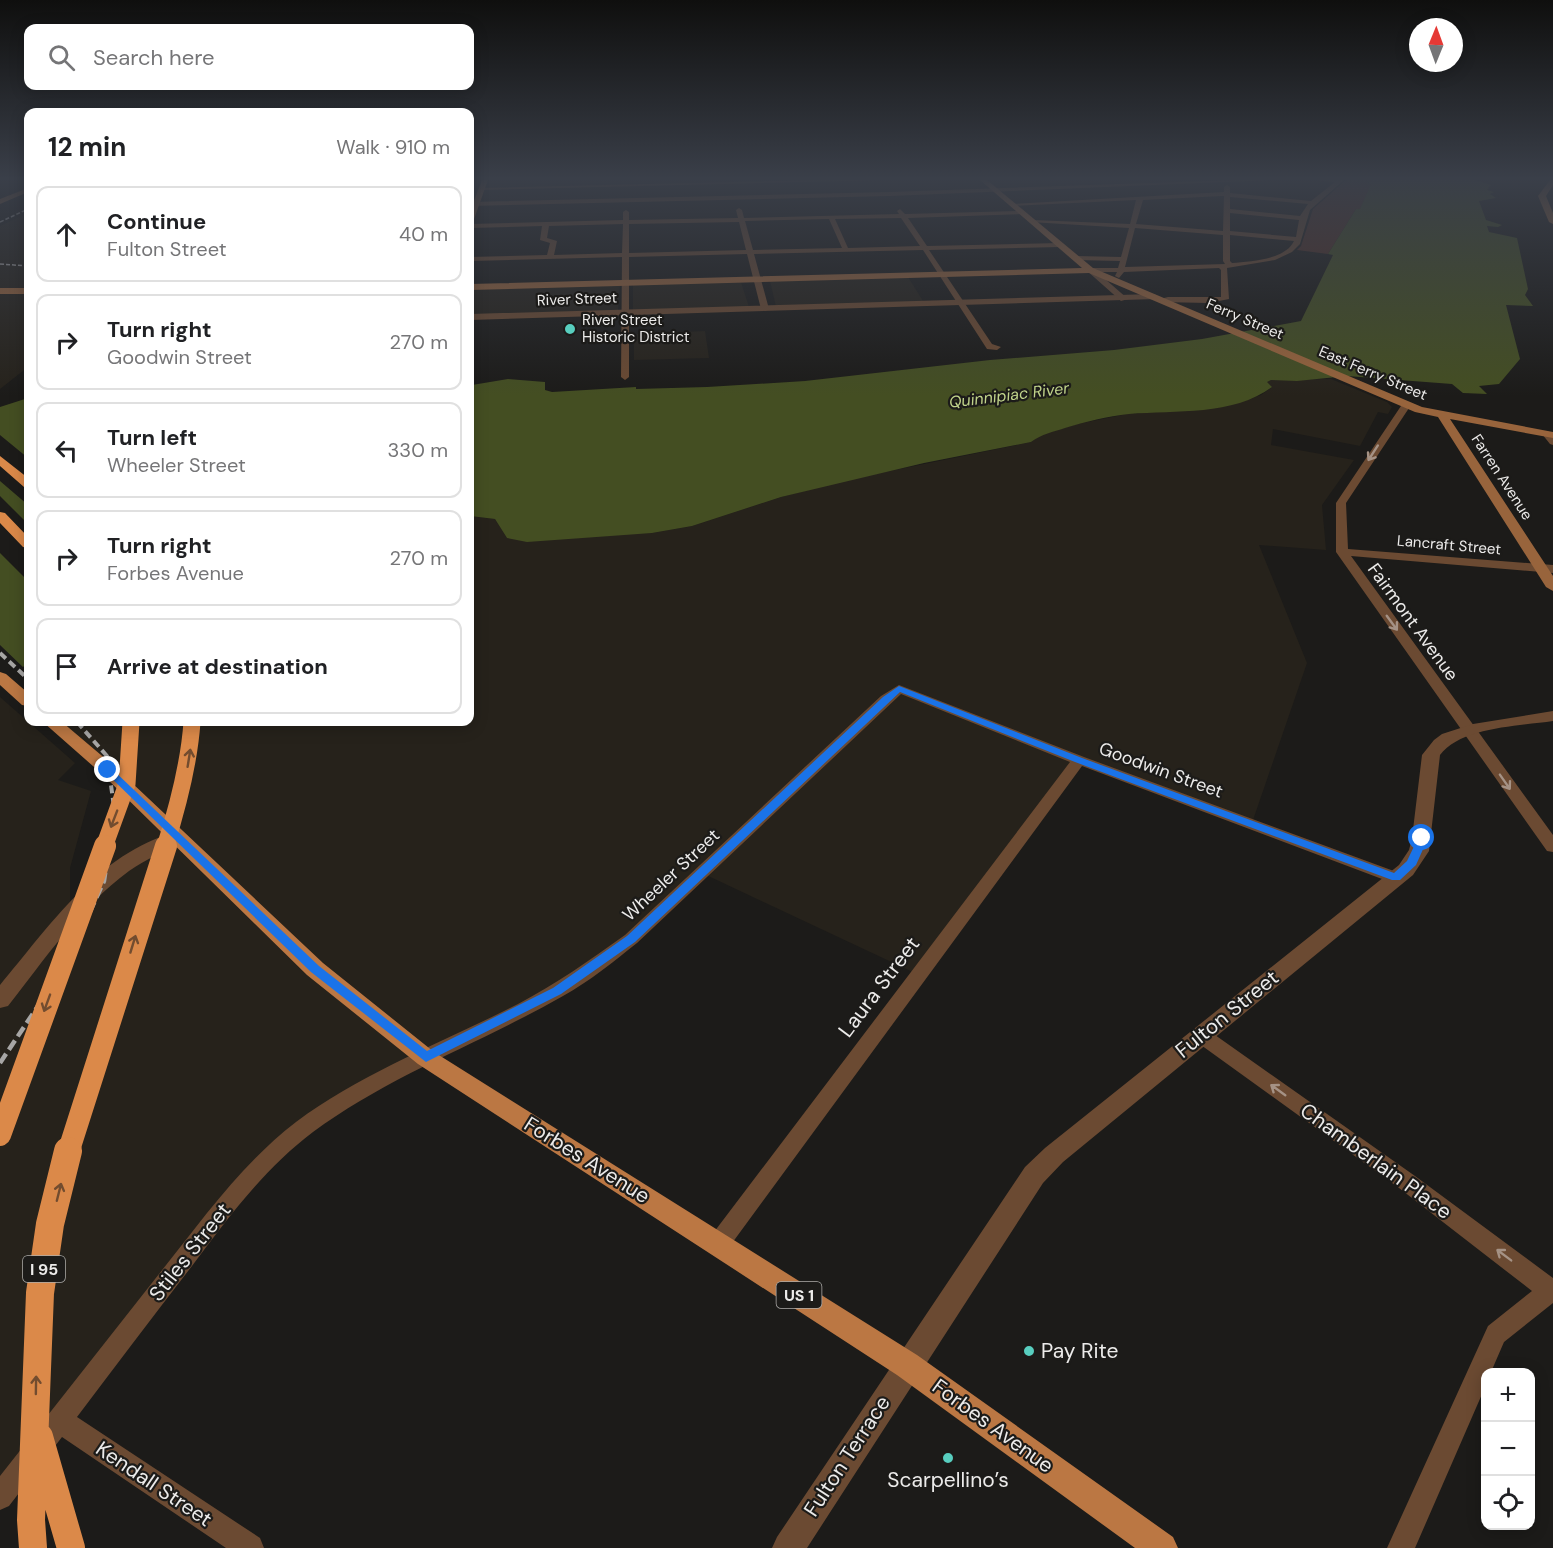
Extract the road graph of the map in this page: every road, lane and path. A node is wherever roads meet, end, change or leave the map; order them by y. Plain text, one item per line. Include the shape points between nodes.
1 (551, 252) edge
2 (739, 252) edge
3 (749, 252) edge
4 (929, 252) edge
5 (1069, 252) edge
6 (1126, 252) edge
7 (1226, 252) edge
8 (1287, 252) edge
9 (626, 255) junction
10 (550, 257) junction
11 (1076, 258) junction
12 (474, 259) edge
13 (1124, 259) junction
14 (1230, 265) junction
15 (1221, 266) junction
16 (1122, 269) junction
17 (1090, 270) junction
18 (943, 274) junction
19 (756, 279) junction
20 (1114, 280) junction
21 (626, 282) junction
22 (474, 286) edge
23 (0, 291) edge
24 (24, 291) edge
25 (1124, 298) junction
26 (1156, 298) junction
27 (962, 303) junction
28 (765, 309) junction
29 (625, 312) junction
30 (474, 317) edge
31 (998, 347) dead end
32 (1289, 354) joint
33 (624, 377) dead end
34 (1406, 405) junction
35 (1442, 416) junction
36 (1551, 437) edge
37 (2, 460) edge
38 (24, 480) edge
39 (0, 516) edge
40 (24, 540) edge
41 (1342, 552) junction
42 (1547, 568) edge
43 (1553, 587) edge
44 (1, 678) edge
45 (915, 695) joint
46 (24, 698) edge
47 (1553, 716) edge
48 (57, 726) edge
49 (131, 726) edge
50 (192, 726) edge
51 (1469, 731) junction
52 (1078, 760) junction
53 (178, 837) junction
54 (1553, 847) edge
55 (1396, 878) junction
56 (0, 1000) edge
57 (1201, 1035) junction
58 (426, 1058) junction
59 (0, 1135) edge
60 (719, 1244) junction
61 (1551, 1290) edge
62 (907, 1365) junction
63 (47, 1421) junction
64 (0, 1497) edge
65 (33, 1548) edge
66 (71, 1548) edge
67 (250, 1548) edge
68 (788, 1548) edge
69 (1162, 1548) edge
70 (1401, 1548) edge

1 - 10 street
2 - 9 street
3 - 19 street
4 - 18 street
5 - 11 main road, Ferry Street
6 - 13 street
7 - 14 street
8 - 14 street via 1264,261
9 - 10 street
9 - 21 street
10 - 12 street
11 - 13 street
11 - 17 main road, Ferry Street
13 - 16 street
14 - 15 street
15 - 16 street
15 - 26 street via 1225,270 1225,299
16 - 17 street
16 - 20 street
17 - 18 main road
17 - 20 main road, Ferry Street
17 - 25 street, Ferry Street
18 - 19 main road
18 - 27 street
19 - 21 main road
19 - 28 street
20 - 26 main road, Ferry Street
21 - 22 main road
21 - 29 street
23 - 24 main road
25 - 26 street, River Street
25 - 27 street, River Street
26 - 32 main road, Ferry Street
27 - 28 street, River Street
27 - 31 street via 990,347
28 - 29 street, River Street
29 - 30 street, River Street
29 - 33 street
32 - 34 main road, East Ferry Street
34 - 35 main road, East Ferry Street
34 -> 41 street via 1341,503
35 - 36 main road, East Ferry Street
35 - 42 main road, Farren Avenue
37 - 38 highway
39 - 40 highway
41 - 42 street, Lancraft Street
41 -> 51 street, Fairmont Avenue
42 - 43 main road, Farren Avenue
44 - 46 main road
45 - 52 street, Goodwin Street
45 - 58 street, Wheeler Street via 899,689 886,699 631,939 595,966 557,991
47 - 51 street, Fulton Street
48 - 53 main road, Forbes Avenue / US 1
49 -> 59 highway, bridge via 127,784
63 -> 50 highway, I 95, bridge via 40,1293 50,1224 73,1137 177,807
51 -> 54 street, Fairmont Avenue
51 - 55 street, Fulton Street via 1446,739 1431,755 1419,851
52 - 55 street, Goodwin Street
52 - 60 street, Laura Street
53 - 56 street via 132,860 104,881
53 - 58 main road, Forbes Avenue / US 1 via 315,969
55 - 57 street, Fulton Street
61 -> 57 street, Chamberlain Place
57 - 62 street, Fulton Street via 1034,1175
58 - 60 main road, Forbes Avenue / US 1
58 - 63 street, Stiles Street via 347,1100 280,1146
60 - 62 main road, Forbes Avenue / US 1
61 - 70 street via 1496,1334
62 - 68 street, Fulton Terrace
62 - 69 main road, Forbes Avenue / US 1
63 - 64 street, Stiles Street
63 - 65 highway, I 95, bridge via 31,1521
63 - 66 highway, bridge
63 - 67 street, Kendall Street

